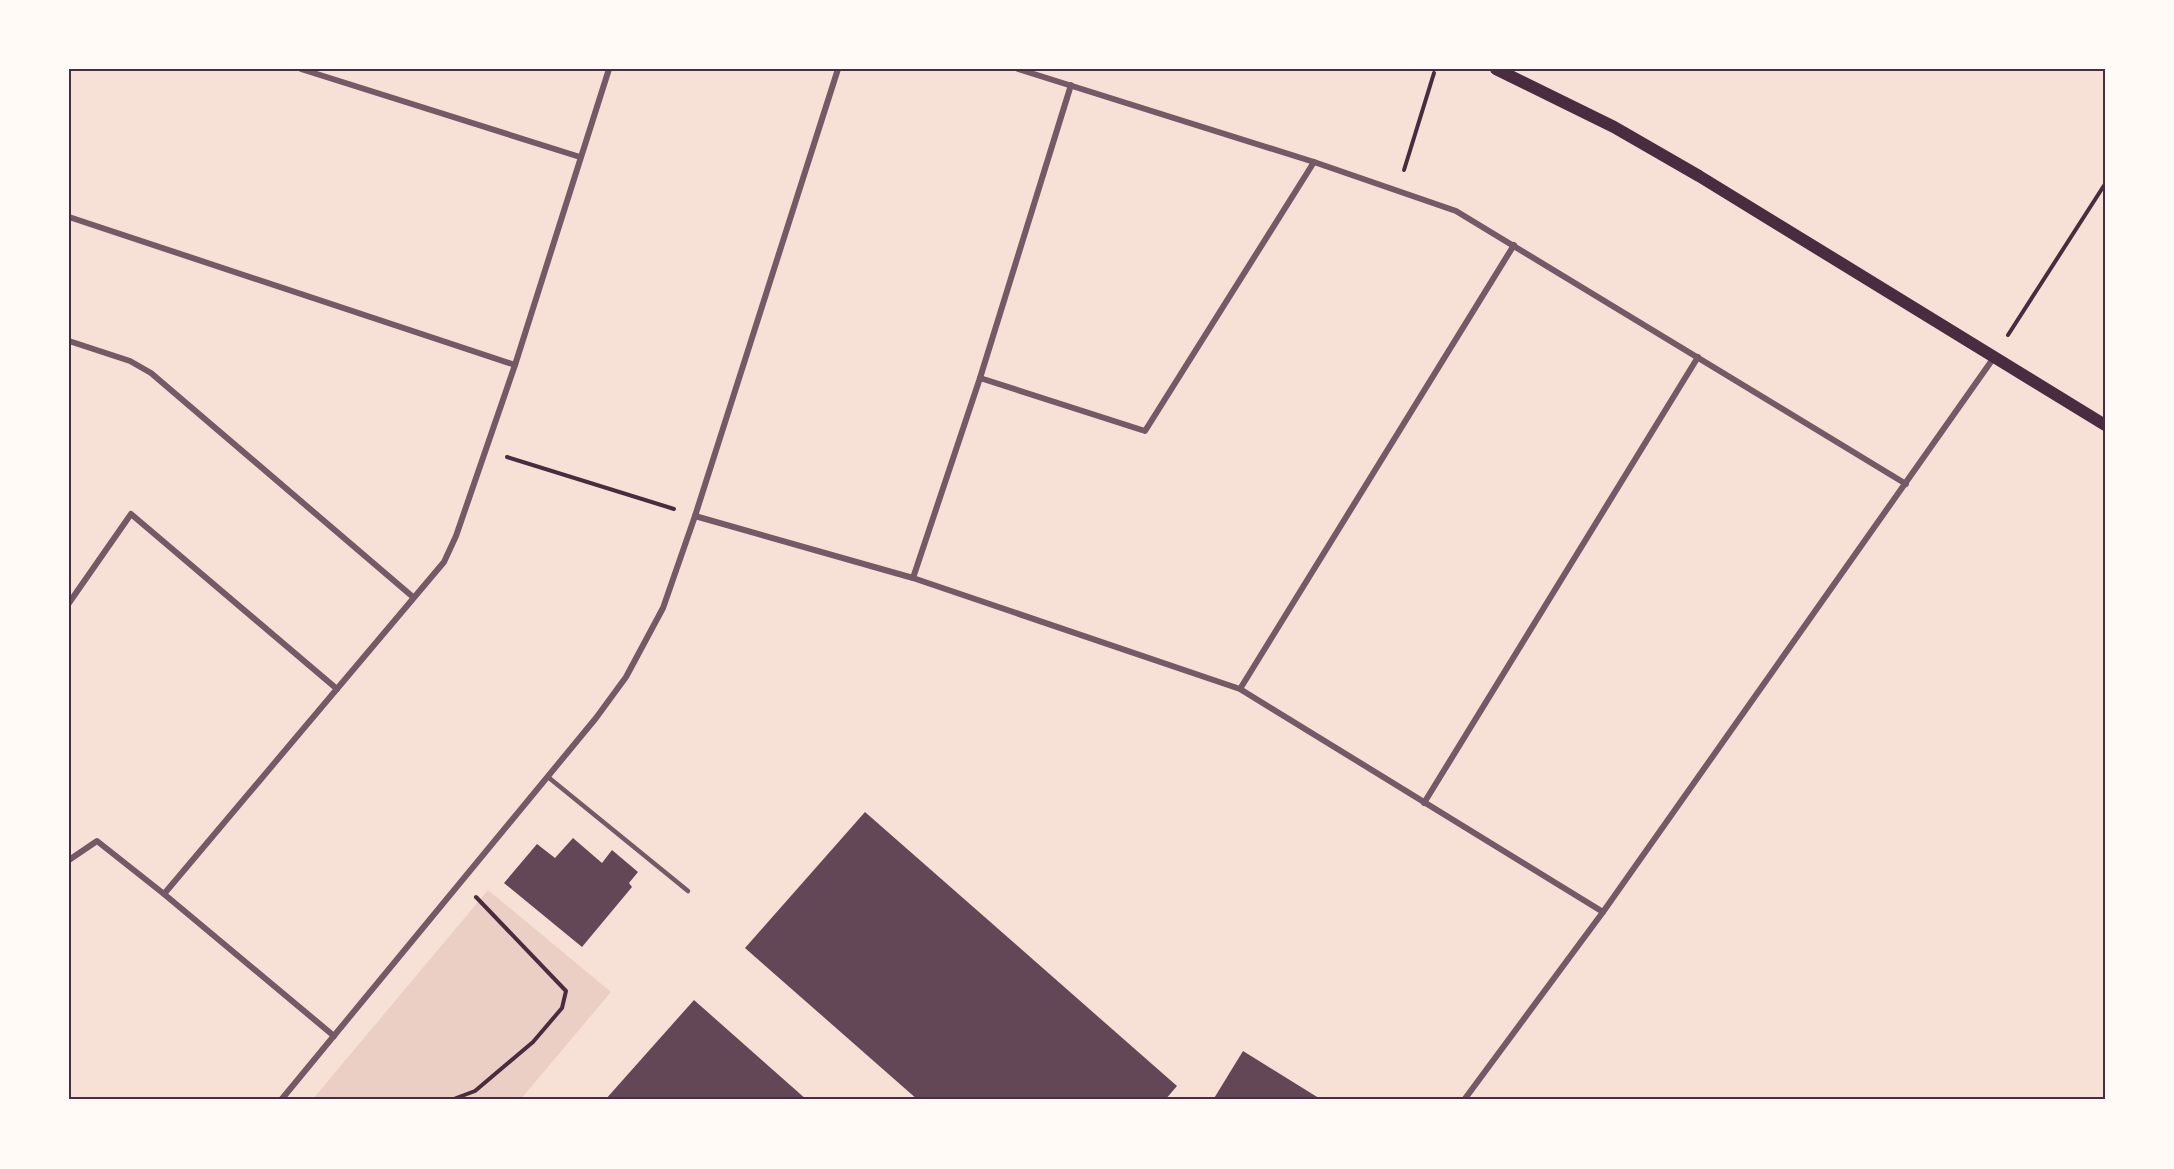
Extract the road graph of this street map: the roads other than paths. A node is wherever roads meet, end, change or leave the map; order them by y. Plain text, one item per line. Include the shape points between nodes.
1 (301, 69) edge
2 (609, 69) edge
3 (838, 69) edge
4 (1018, 69) edge
5 (1496, 69) edge
6 (1071, 86) junction
7 (580, 157) junction
8 (1314, 162) junction
9 (69, 217) edge
10 (1514, 245) junction
11 (69, 341) edge
12 (1995, 356) junction
13 (1698, 357) junction
14 (515, 365) junction
15 (980, 378) junction
16 (2105, 425) edge
17 (1906, 484) junction
18 (695, 516) junction
19 (913, 578) junction
20 (413, 597) junction
21 (69, 603) edge
22 (337, 689) junction
23 (1240, 689) junction
24 (548, 777) junction
25 (1424, 803) junction
26 (69, 860) edge
27 (688, 891) dead end
28 (165, 894) junction
29 (1603, 912) junction
30 (334, 1036) junction
31 (281, 1100) edge
32 (1464, 1100) edge

1 - 7 street
2 - 7 street
3 - 18 street
4 - 6 street
5 - 12 main road via 1614,127
6 - 8 street
6 - 15 street
7 - 14 street
8 - 10 street via 1456,211
8 - 15 street via 1145,431
9 - 14 street
10 - 13 street
10 - 23 street
11 - 20 street via 130,361 151,373
12 - 16 main road
12 - 17 street
13 - 17 street
13 - 25 street
14 - 20 street via 456,536 444,562
15 - 19 street
17 - 29 street
18 - 19 street
18 - 24 street via 663,608 640,652 596,718
19 - 23 street
20 - 22 street
21 - 22 street via 131,513
22 - 28 street
23 - 25 street
24 - 27 lane
24 - 30 street
25 - 29 street
26 - 28 street via 98,841
28 - 30 street
29 - 32 street
30 - 31 street

